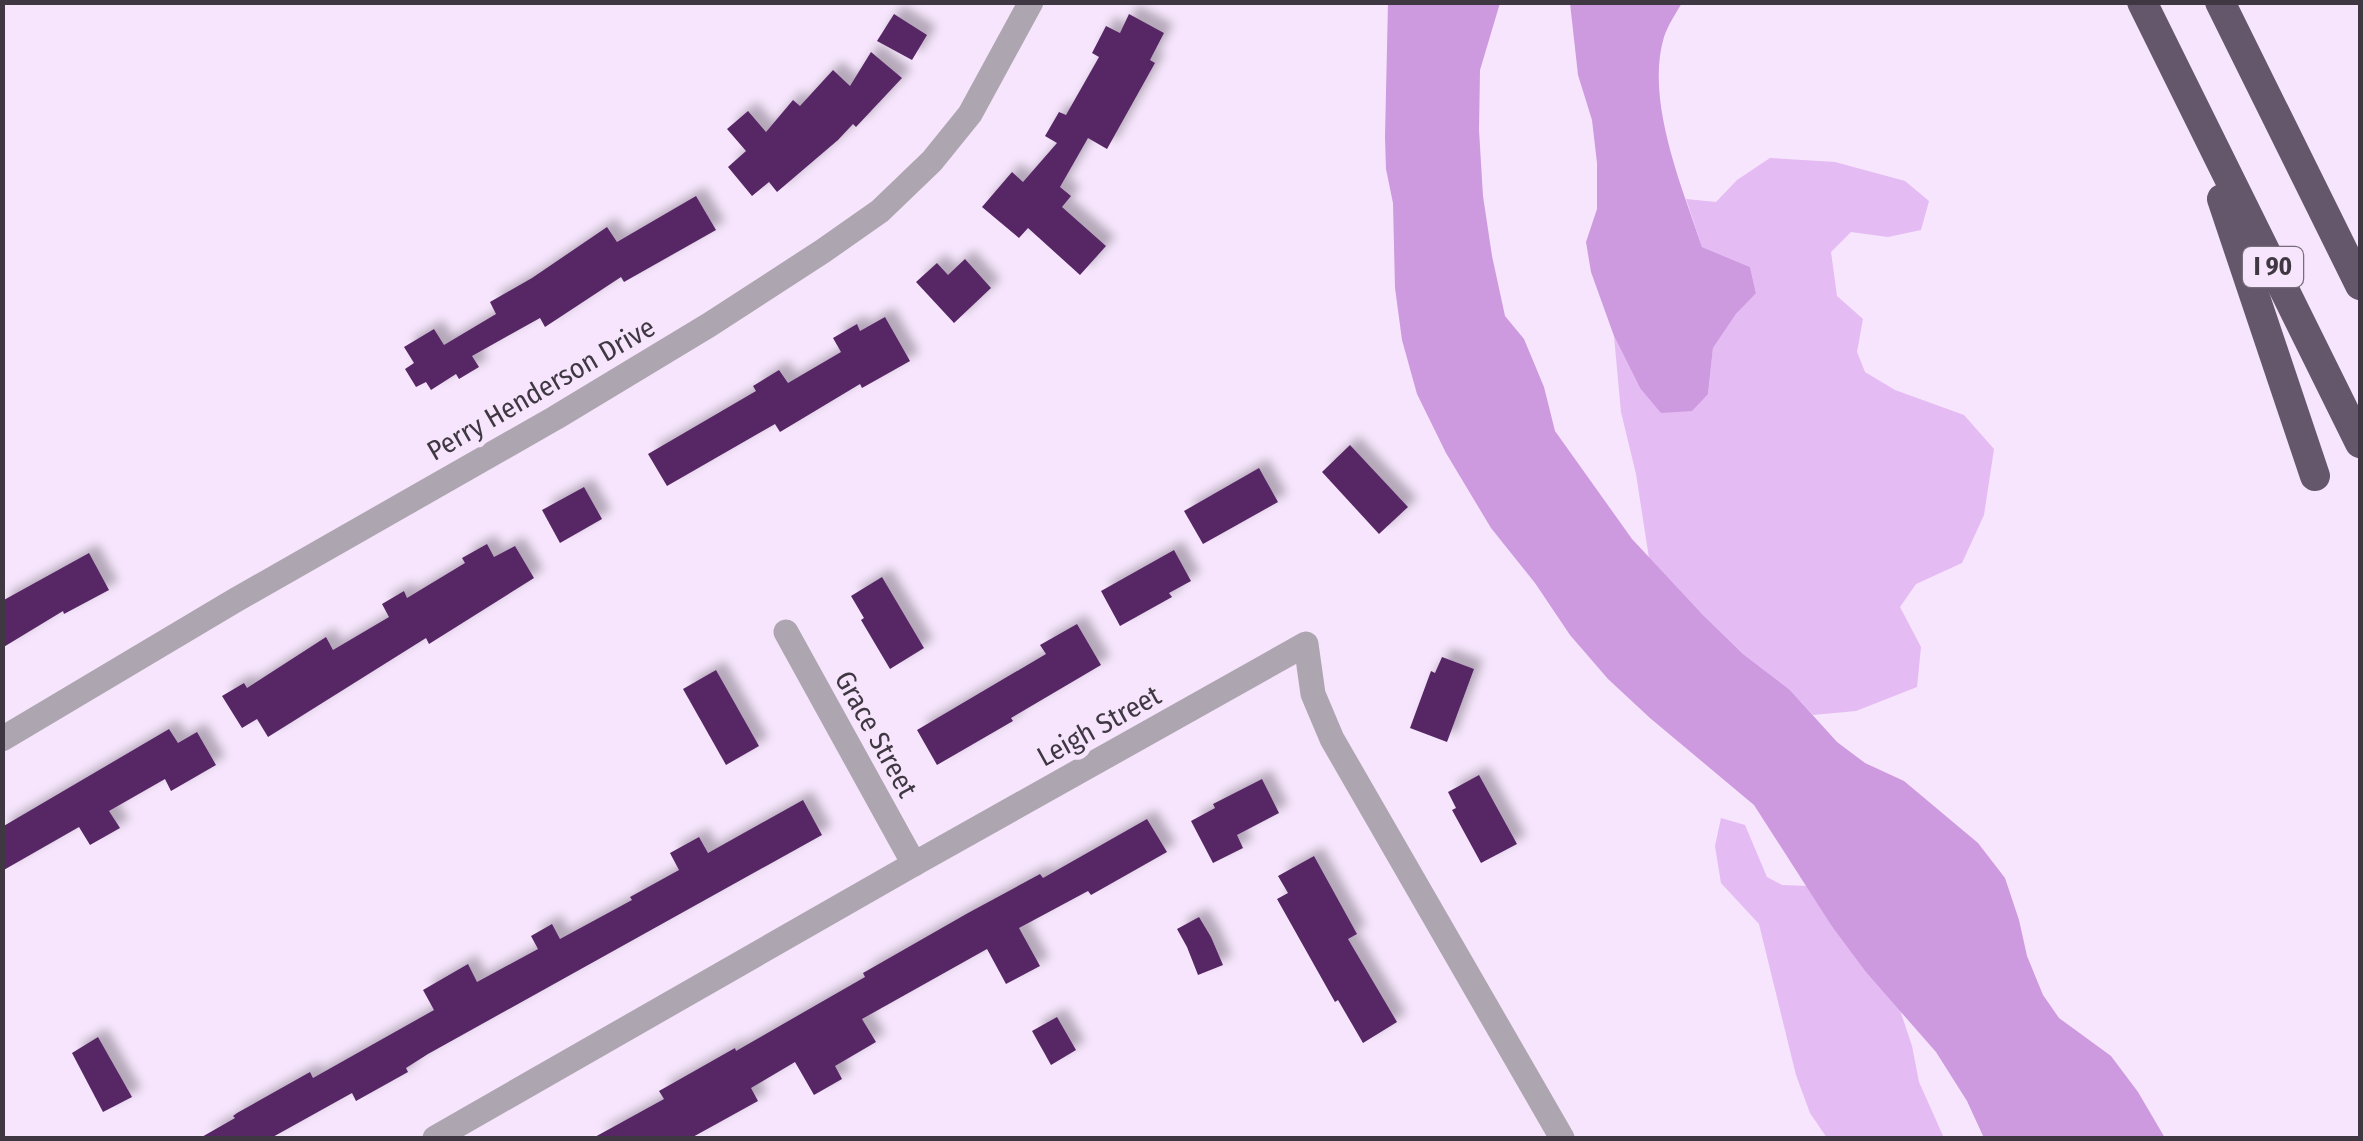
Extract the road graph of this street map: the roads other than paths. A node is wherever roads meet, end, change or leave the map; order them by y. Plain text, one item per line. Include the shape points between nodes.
1 (1031, 2) edge
2 (2142, 2) edge
3 (2220, 2) edge
4 (2186, 92) junction
5 (2360, 284) edge
6 (2360, 443) edge
7 (2315, 476) dead end
8 (786, 632) dead end
9 (2, 739) edge
10 (914, 864) junction
11 (435, 1138) edge
12 (1562, 1138) edge

1 - 9 street, Perry Henderson Drive via 970,114 880,211 556,418
2 - 4 highway, I 90
3 - 5 highway, I 90
4 - 6 highway, I 90
4 - 7 highway
8 - 10 street, Grace Street
10 - 11 street, Leigh Street
10 - 12 street, Leigh Street via 1306,644 1313,694 1332,738

